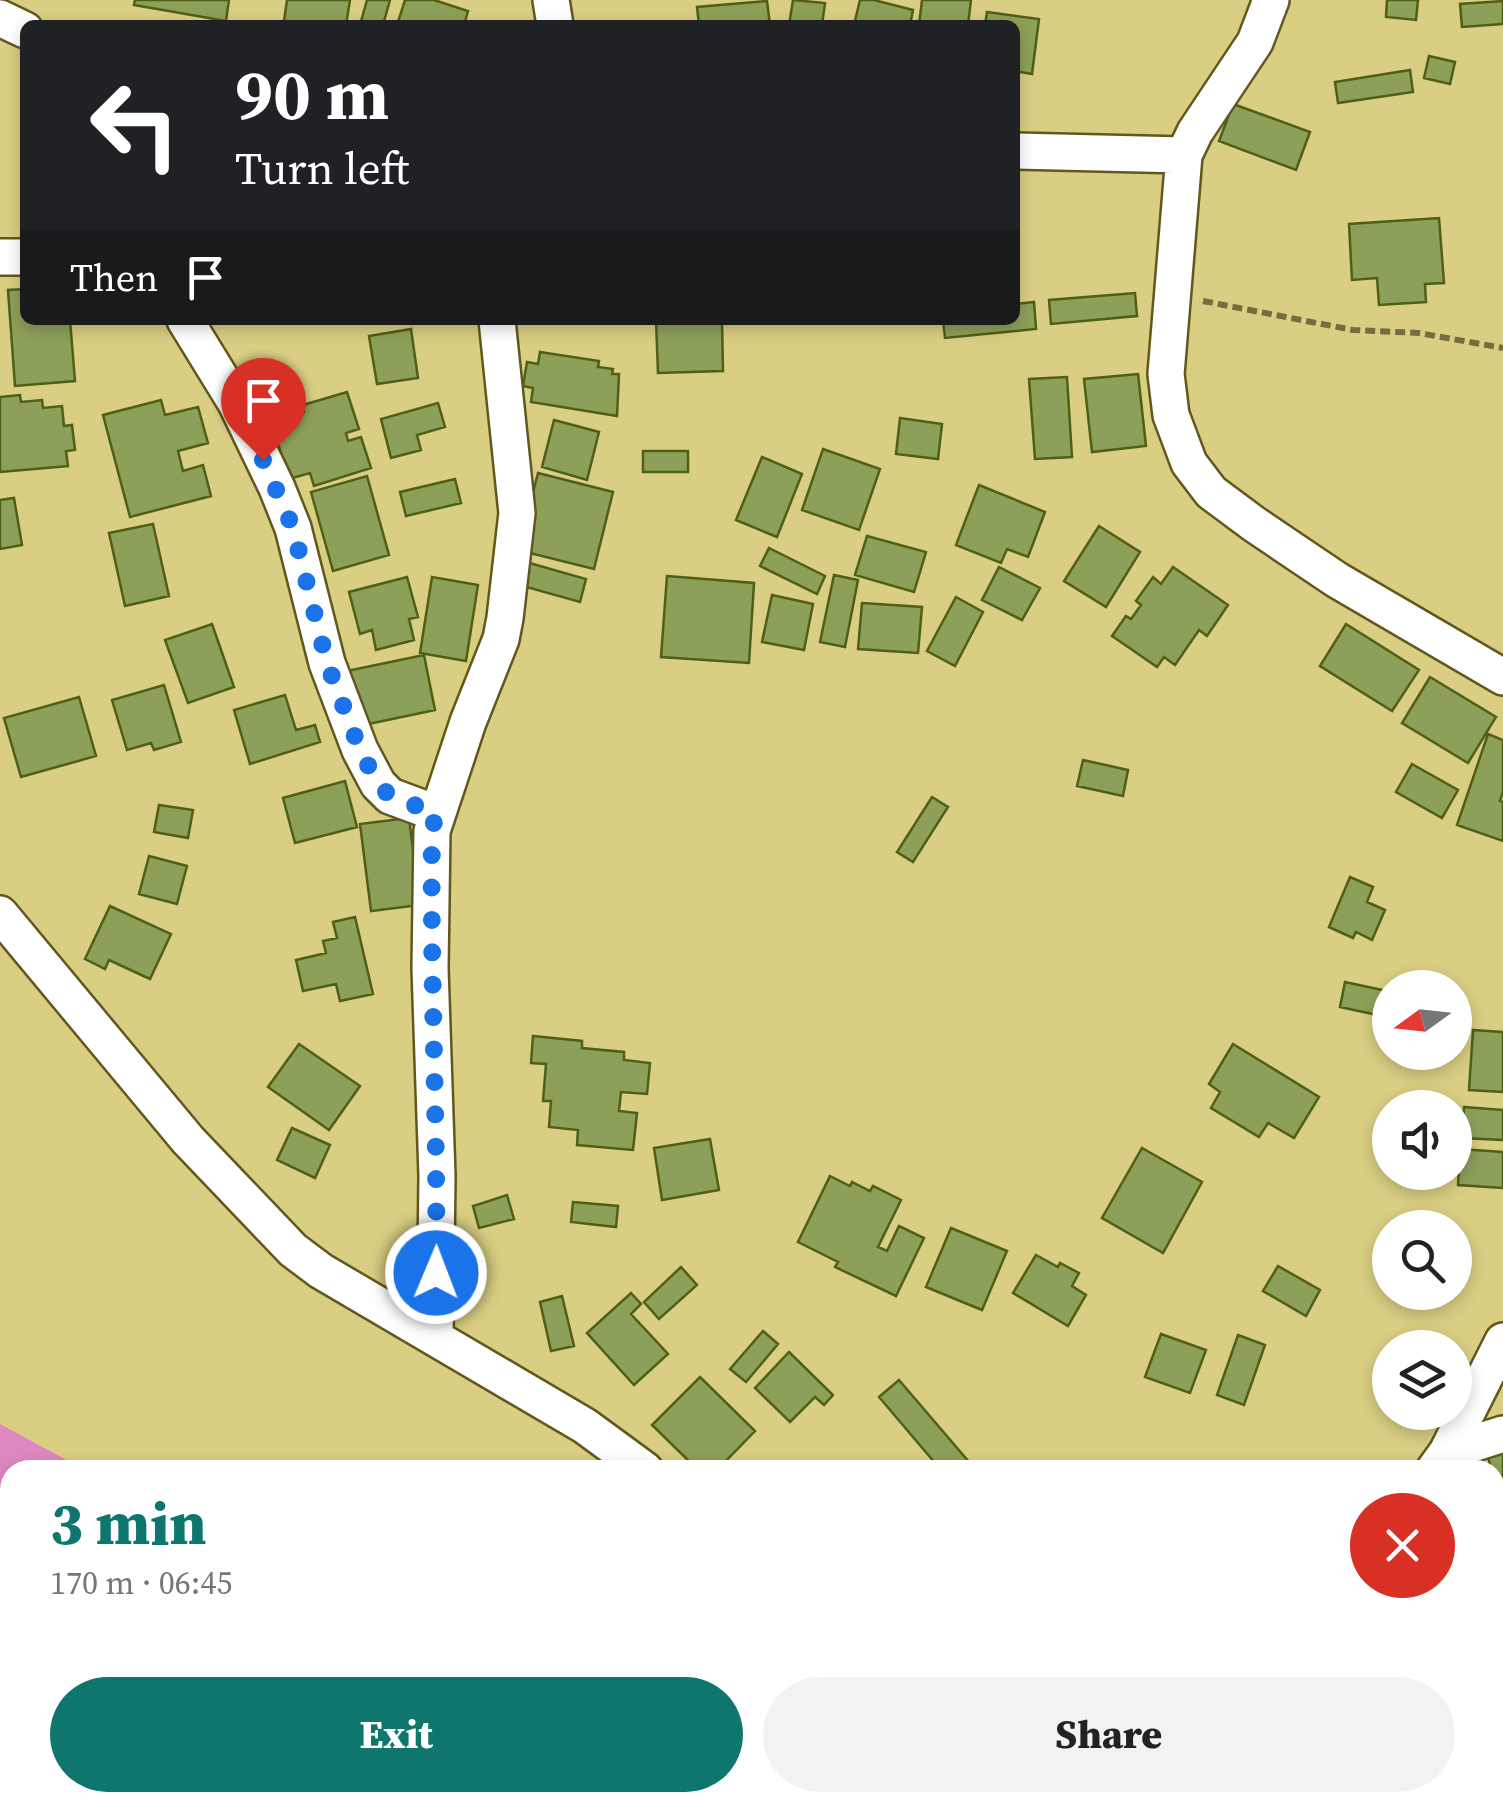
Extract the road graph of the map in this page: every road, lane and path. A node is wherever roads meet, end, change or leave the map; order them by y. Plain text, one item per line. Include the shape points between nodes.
1 (1272, 0) edge
2 (1020, 151) edge
3 (1184, 154) junction
4 (1171, 295) junction
5 (188, 325) edge
6 (498, 325) edge
7 (1503, 348) edge
8 (1503, 677) edge
9 (436, 813) junction
10 (0, 914) edge
11 (435, 1338) junction
12 (1503, 1341) edge
13 (1503, 1434) edge
14 (631, 1460) edge
15 (1442, 1460) edge
16 (1443, 1460) edge

1 - 3 street via 1255,42
2 - 3 street
3 - 4 street
4 - 7 path via 1353,330
4 - 8 street via 1171,414 1211,492 1337,580
5 - 9 street via 277,488 327,663 360,750 390,796
6 - 9 street via 517,513 505,618
9 - 11 street via 430,968
10 - 11 street via 188,1140 293,1250
11 - 14 street
12 - 15 street
13 - 16 street

